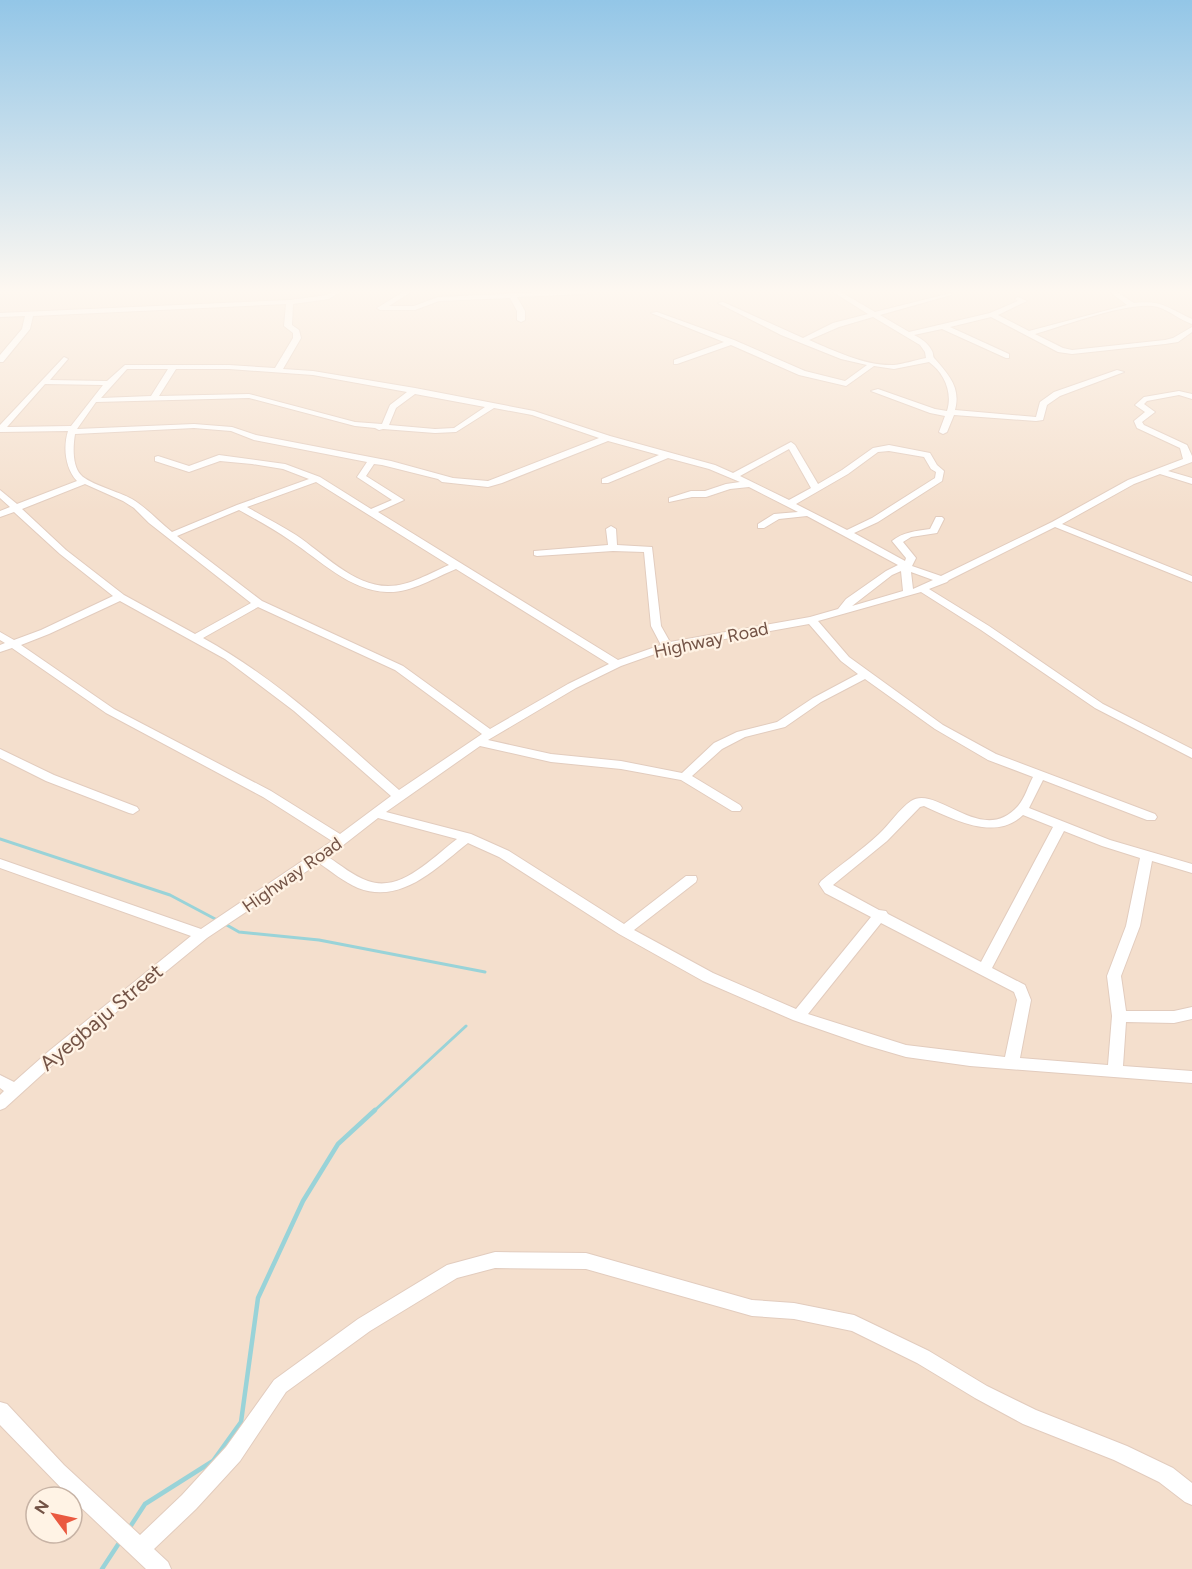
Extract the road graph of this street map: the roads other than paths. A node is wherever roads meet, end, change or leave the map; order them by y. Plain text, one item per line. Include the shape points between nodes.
1 (58, 365) edge
2 (281, 365) edge
3 (784, 365) edge
4 (871, 365) edge
5 (882, 365) edge
6 (903, 365) edge
7 (940, 365) edge
8 (172, 369) junction
9 (278, 370) junction
10 (1120, 372) dead end
11 (45, 382) junction
12 (109, 383) junction
13 (415, 390) junction
14 (875, 391) dead end
15 (1192, 397) edge
16 (154, 398) junction
17 (96, 400) junction
18 (493, 405) junction
19 (950, 413) junction
20 (379, 428) junction
21 (72, 430) junction
22 (943, 432) dead end
23 (607, 438) junction
24 (667, 455) junction
25 (158, 459) dead end
26 (1190, 460) edge
27 (1158, 471) junction
28 (732, 476) junction
29 (317, 479) junction
30 (450, 479) junction
31 (84, 481) junction
32 (605, 481) dead end
33 (1192, 481) edge
34 (751, 484) junction
35 (816, 488) junction
36 (0, 493) edge
37 (672, 500) dead end
38 (789, 504) junction
39 (240, 507) junction
40 (16, 510) junction
41 (371, 512) junction
42 (0, 514) edge
43 (805, 514) junction
44 (939, 519) dead end
45 (1055, 524) junction
46 (761, 526) dead end
47 (611, 529) dead end
48 (847, 533) junction
49 (172, 535) junction
50 (613, 548) junction
51 (537, 553) dead end
52 (456, 565) junction
53 (906, 567) junction
54 (1192, 579) edge
55 (944, 580) junction
56 (922, 589) junction
57 (908, 594) junction
58 (120, 597) junction
59 (258, 603) junction
60 (840, 613) junction
61 (811, 620) junction
62 (0, 634) edge
63 (196, 638) junction
64 (13, 643) junction
65 (667, 646) junction
66 (0, 649) edge
67 (617, 664) junction
68 (866, 674) junction
69 (490, 734) junction
70 (479, 742) junction
71 (0, 753) edge
72 (1192, 754) edge
73 (1040, 774) junction
74 (684, 777) junction
75 (399, 796) junction
76 (736, 808) dead end
77 (133, 810) dead end
78 (1022, 810) junction
79 (376, 814) junction
80 (1151, 817) dead end
81 (1060, 826) junction
82 (466, 837) junction
83 (342, 841) junction
84 (1147, 856) junction
85 (319, 857) junction
86 (0, 863) edge
87 (1192, 869) edge
88 (691, 879) dead end
89 (881, 914) junction
90 (624, 931) junction
91 (203, 934) junction
92 (984, 970) junction
93 (1192, 1013) edge
94 (798, 1016) junction
95 (1119, 1016) junction
96 (1011, 1063) junction
97 (1115, 1071) junction
98 (1192, 1077) edge
99 (0, 1081) edge
100 (16, 1090) junction
101 (0, 1104) edge
102 (0, 1411) edge
103 (1192, 1495) edge
104 (139, 1548) junction
105 (161, 1569) edge

1 - 11 street
2 - 9 street
3 - 4 street via 846,384
5 - 6 street
7 - 19 street via 950,384
8 - 9 street
8 - 12 street via 125,367
8 - 16 street
9 - 13 street
10 - 19 street via 1057,394 1043,404 1036,420
11 - 12 street
11 - 21 street via 0,430
12 - 17 street
13 - 18 street
13 - 20 street via 393,407 385,425
14 - 19 street
15 - 26 street via 1179,393 1139,402 1151,412 1138,421 1140,426 1184,447
16 - 17 street
16 - 20 street via 249,396
17 - 21 street
18 - 20 street via 456,430
18 - 23 street via 565,422
19 - 22 street
21 - 30 street via 194,426 232,429
21 - 31 street via 74,474
23 - 24 street
23 - 30 street via 488,484
24 - 28 street
24 - 32 street
25 - 29 street via 189,469 219,458 252,461 285,467
26 - 27 street, Highway Road
27 - 33 street
27 - 45 street, Highway Road
28 - 34 street
28 - 35 street via 791,445
29 - 39 street
29 - 41 street
30 - 41 street via 372,461 361,477 399,500
31 - 40 street
31 - 49 street via 137,506
34 - 37 street
34 - 38 street
35 - 38 street
35 - 48 street via 882,448 924,453 940,471 939,479
36 - 40 street
38 - 43 street
39 - 49 street
39 - 52 street via 318,558 376,588 411,584
40 - 42 street
40 - 58 street
41 - 52 street
43 - 46 street via 779,515
43 - 48 street
44 - 53 street via 934,531 897,541 911,558
45 - 54 street
45 - 55 street, Highway Road
47 - 50 street
48 - 53 street
49 - 59 street
50 - 51 street
50 - 65 street via 650,551 656,626
52 - 67 street
53 - 55 street
53 - 57 street
53 - 60 street via 889,573
55 - 56 street, Highway Road
56 - 57 street, Highway Road
56 - 72 street via 985,627 1099,706
57 - 60 street, Highway Road
58 - 63 street
58 - 64 street
59 - 63 street
59 - 69 street via 399,668
60 - 61 street, Highway Road
61 - 65 street, Highway Road
61 - 68 street via 845,658
62 - 64 street
63 - 75 street via 229,657 298,709
64 - 66 street
64 - 83 street via 110,711 267,794
65 - 67 street, Highway Road
67 - 69 street, Highway Road
68 - 73 street via 939,727 992,758
68 - 74 street via 781,725 741,734 718,746
69 - 70 street, Highway Road
70 - 74 street via 551,758
70 - 75 street, Highway Road
71 - 77 street via 50,778
73 - 78 street
73 - 80 street
74 - 76 street
75 - 79 street, Highway Road
78 - 81 street
78 - 89 street via 991,825 925,802 916,803 883,838 826,884 830,890
79 - 82 street
79 - 83 street, Highway Road
81 - 84 street
81 - 92 street
82 - 85 street via 399,886 385,889 370,887
82 - 90 street via 504,854
83 - 85 street, Highway Road
84 - 87 street
84 - 95 street via 1132,927 1114,976
85 - 91 street, Highway Road
86 - 91 street
88 - 90 street
89 - 92 street
89 - 94 street
90 - 94 street via 708,977
91 - 100 street, Ayegbaju Street
92 - 96 street via 1024,994
93 - 95 street via 1174,1017
94 - 96 street via 906,1051
95 - 97 street
96 - 97 street
97 - 98 street
99 - 100 street
100 - 101 street, Ayegbaju Street
102 - 104 street via 57,1472
103 - 104 street via 1166,1475 1020,1412 854,1323 794,1311 752,1308 586,1261 495,1260 453,1271 364,1325 280,1386 233,1455
104 - 105 street

